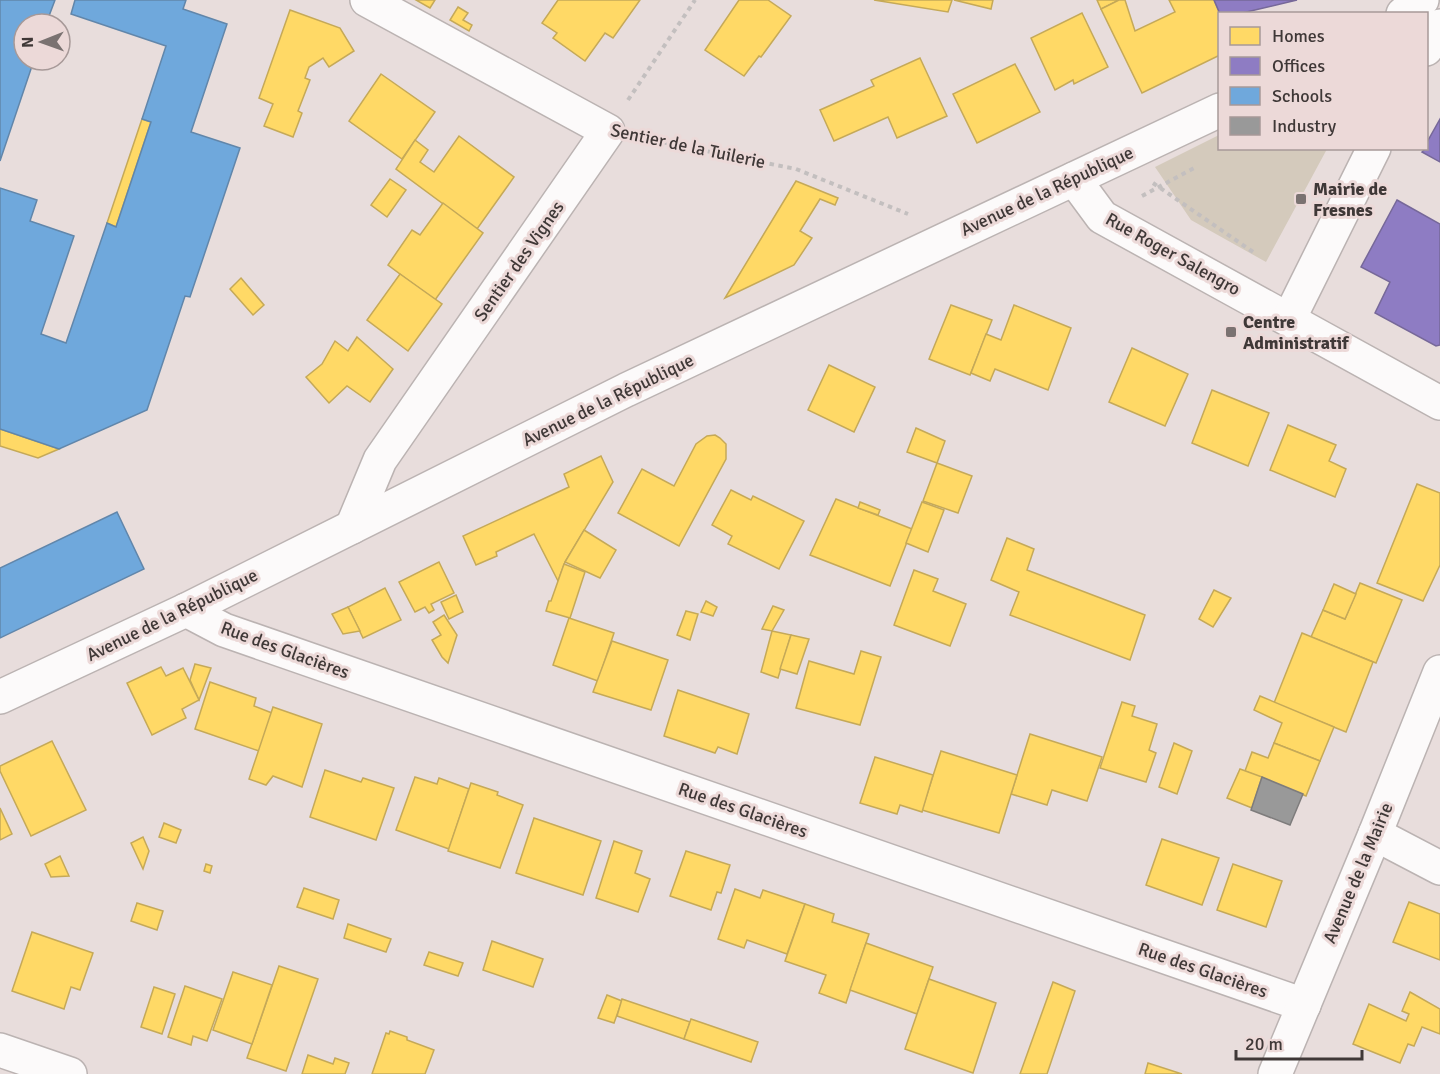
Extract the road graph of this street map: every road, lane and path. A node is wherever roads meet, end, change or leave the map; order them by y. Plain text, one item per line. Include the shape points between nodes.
1 (367, 0) edge
2 (695, 0) edge
3 (1422, 0) edge
4 (1406, 12) edge
5 (1440, 26) edge
6 (1428, 46) edge
7 (1218, 111) edge
8 (608, 131) junction
9 (1373, 150) edge
10 (1125, 155) junction
11 (1200, 165) dead end
12 (1074, 179) junction
13 (1158, 188) junction
14 (1102, 217) junction
15 (956, 233) junction
16 (1304, 288) junction
17 (1289, 319) junction
18 (1440, 403) edge
19 (352, 527) junction
20 (186, 610) junction
21 (1440, 672) edge
22 (0, 697) edge
23 (1375, 834) junction
24 (1440, 868) edge
25 (1304, 1005) junction
26 (0, 1050) edge
27 (70, 1074) edge
28 (1275, 1074) edge

1 - 8 street, Sentier de la Tuilerie
2 - 8 path
3 - 4 street
5 - 6 street
7 - 10 street, Avenue de la République
8 - 15 path, Sentier de la Tuilerie via 796,169
8 - 19 street, Sentier des Vignes via 380,460
9 - 16 street
10 - 12 street, Avenue de la République
10 - 13 path
11 - 13 path
12 - 14 street, Rue Roger Salengro
12 - 15 street, Avenue de la République
13 - 14 path
13 - 16 path
14 - 17 street, Rue Roger Salengro
15 - 19 street, Avenue de la République via 626,390
16 - 17 street
17 - 18 street, Rue Roger Salengro
19 - 20 street, Avenue de la République
20 - 22 street, Avenue de la République
20 - 25 street, Rue des Glacières via 224,630
21 - 23 street, Avenue de la Mairie
23 - 24 street
23 - 25 street, Avenue de la Mairie
25 - 28 street, Avenue de la Mairie
26 - 27 street

